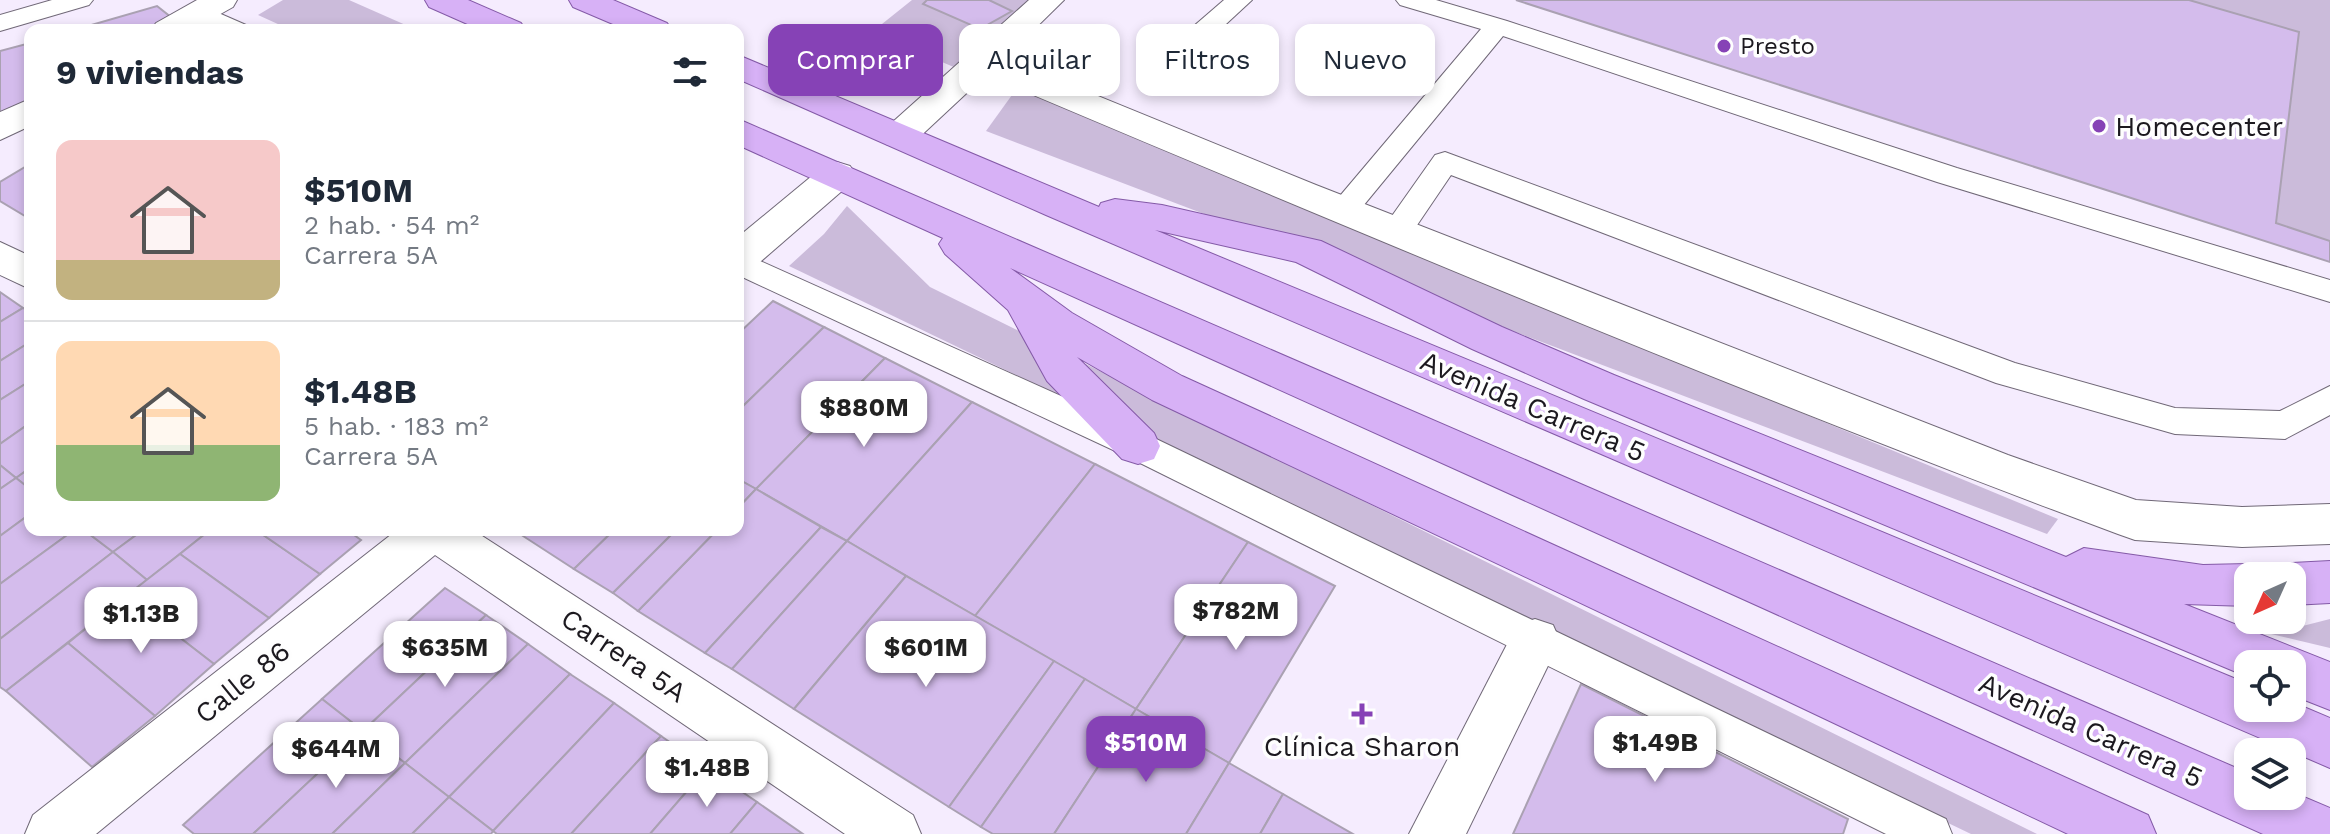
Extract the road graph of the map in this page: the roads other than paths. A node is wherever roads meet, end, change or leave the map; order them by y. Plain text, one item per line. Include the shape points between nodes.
1 (441, 0) edge
2 (585, 0) edge
3 (1048, 0) edge
4 (1239, 0) edge
5 (1409, 0) edge
6 (72, 1) edge
7 (210, 6) edge
8 (0, 23) edge
9 (178, 24) edge
10 (230, 24) edge
11 (495, 24) edge
12 (641, 24) edge
13 (1022, 24) edge
14 (1212, 24) edge
15 (1498, 26) junction
16 (744, 69) edge
17 (959, 82) edge
18 (1067, 96) edge
19 (24, 114) edge
20 (0, 128) edge
21 (744, 134) edge
22 (899, 136) junction
23 (837, 175) junction
24 (1060, 206) junction
25 (1344, 210) junction
26 (935, 220) junction
27 (1398, 230) junction
28 (744, 255) edge
29 (0, 256) edge
30 (744, 263) edge
31 (24, 271) edge
32 (2330, 291) edge
33 (1018, 296) junction
34 (2330, 399) edge
35 (1138, 446) junction
36 (2330, 524) edge
37 (1932, 525) junction
38 (426, 536) edge
39 (443, 536) edge
40 (2330, 582) edge
41 (2306, 583) edge
42 (2234, 585) edge
43 (1535, 641) junction
44 (2240, 650) edge
45 (2306, 677) edge
46 (2330, 686) edge
47 (2330, 743) edge
48 (53, 834) edge
49 (893, 834) edge
50 (1437, 834) edge
51 (1931, 834) edge
52 (2128, 834) edge
53 (2325, 834) edge

1 - 11 main road
2 - 12 main road
3 - 13 street
4 - 14 lane
5 - 15 lane
6 - 8 lane
7 - 9 street
7 - 10 lane
15 - 25 lane
15 - 32 lane via 1947,175
16 - 22 main road, Avenida Carrera 5
17 - 22 street
18 - 25 street
19 - 20 street
21 - 23 main road, Avenida Carrera 5
22 - 24 main road, Avenida Carrera 5
23 - 26 main road, Avenida Carrera 5
23 - 28 street
24 - 37 main road via 1162,218 1307,251 1571,375
24 - 47 main road, Avenida Carrera 5
25 - 27 street
26 - 33 main road, Avenida Carrera 5
26 - 53 main road, Avenida Carrera 5
27 - 34 lane via 1445,162 2008,374 2175,421 2285,425
27 - 36 street via 2135,520 2242,527
29 - 31 street
30 - 35 lane
33 - 35 main road via 1062,369
33 - 52 main road, Avenida Carrera 5 via 1100,352 1167,388
35 - 43 lane
37 - 42 main road via 2066,567 2203,586
37 - 44 main road
38 - 48 street, Calle 86
39 - 49 street, Carrera 5A
40 - 41 main road
43 - 50 street
43 - 51 lane
45 - 46 main road

